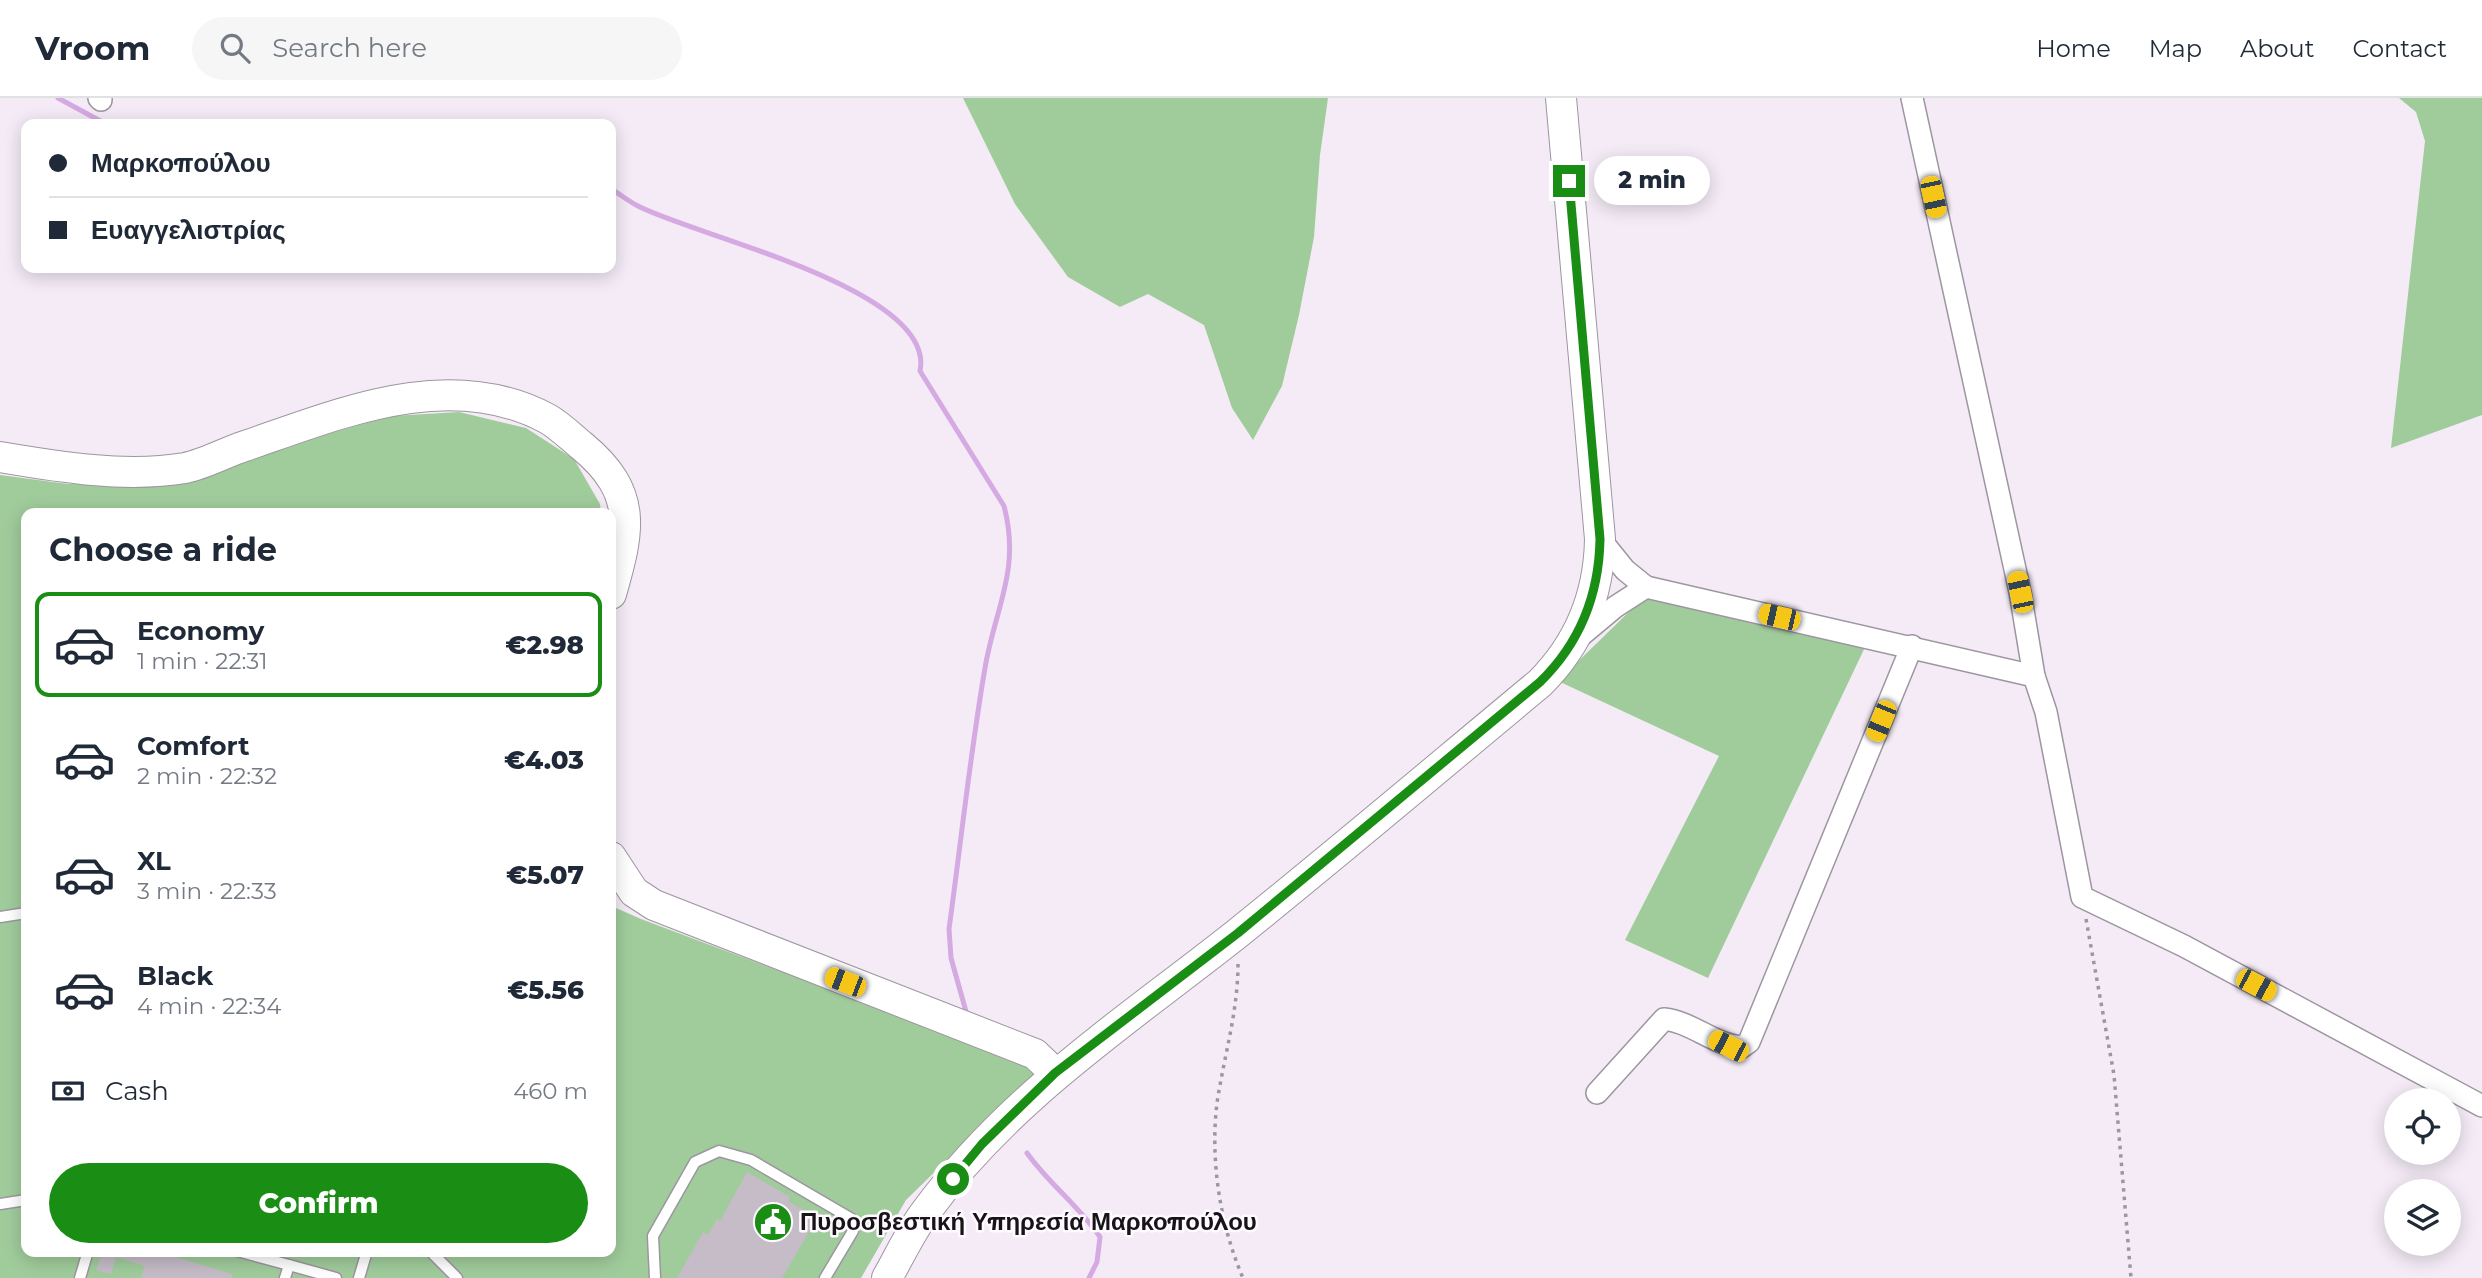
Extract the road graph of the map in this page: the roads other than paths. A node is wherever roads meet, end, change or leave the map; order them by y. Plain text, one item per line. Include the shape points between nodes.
1 (1561, 98) edge
2 (1912, 98) edge
3 (0, 457) edge
4 (1600, 539) junction
5 (616, 573) edge
6 (1646, 587) junction
7 (1574, 641) junction
8 (1912, 646) junction
9 (2035, 676) junction
10 (616, 865) edge
11 (21, 914) edge
12 (0, 917) edge
13 (1055, 1073) junction
14 (1597, 1093) dead end
15 (2482, 1106) edge
16 (21, 1201) edge
17 (0, 1204) edge
18 (86, 1257) edge
19 (259, 1257) edge
20 (364, 1257) edge
21 (436, 1257) edge
22 (289, 1265) junction
23 (80, 1278) edge
24 (285, 1278) edge
25 (336, 1278) edge
26 (359, 1278) edge
27 (457, 1278) edge
28 (655, 1278) edge
29 (824, 1278) edge
30 (887, 1278) edge

1 - 4 main road
2 - 9 street
3 - 5 main road via 120,471 186,468 388,400 440,395 495,402 549,420 590,453 612,480 624,502 627,527
4 - 6 street
4 - 7 main road via 1594,595
6 - 7 street
6 - 8 street
7 - 13 main road via 1540,682 1238,933
8 - 9 street
8 - 14 street via 1749,1042 1742,1047 1728,1046 1678,1021 1664,1019
9 - 15 street via 2082,897 2184,946
10 - 13 main road via 634,892 654,905 1035,1054
11 - 12 lane
13 - 30 main road via 982,1144 923,1215
16 - 17 lane
18 - 23 lane
19 - 22 lane
20 - 26 lane
21 - 27 lane
22 - 24 lane
22 - 25 lane
28 - 29 lane via 653,1236 695,1162 719,1152 751,1160 852,1219 853,1231

